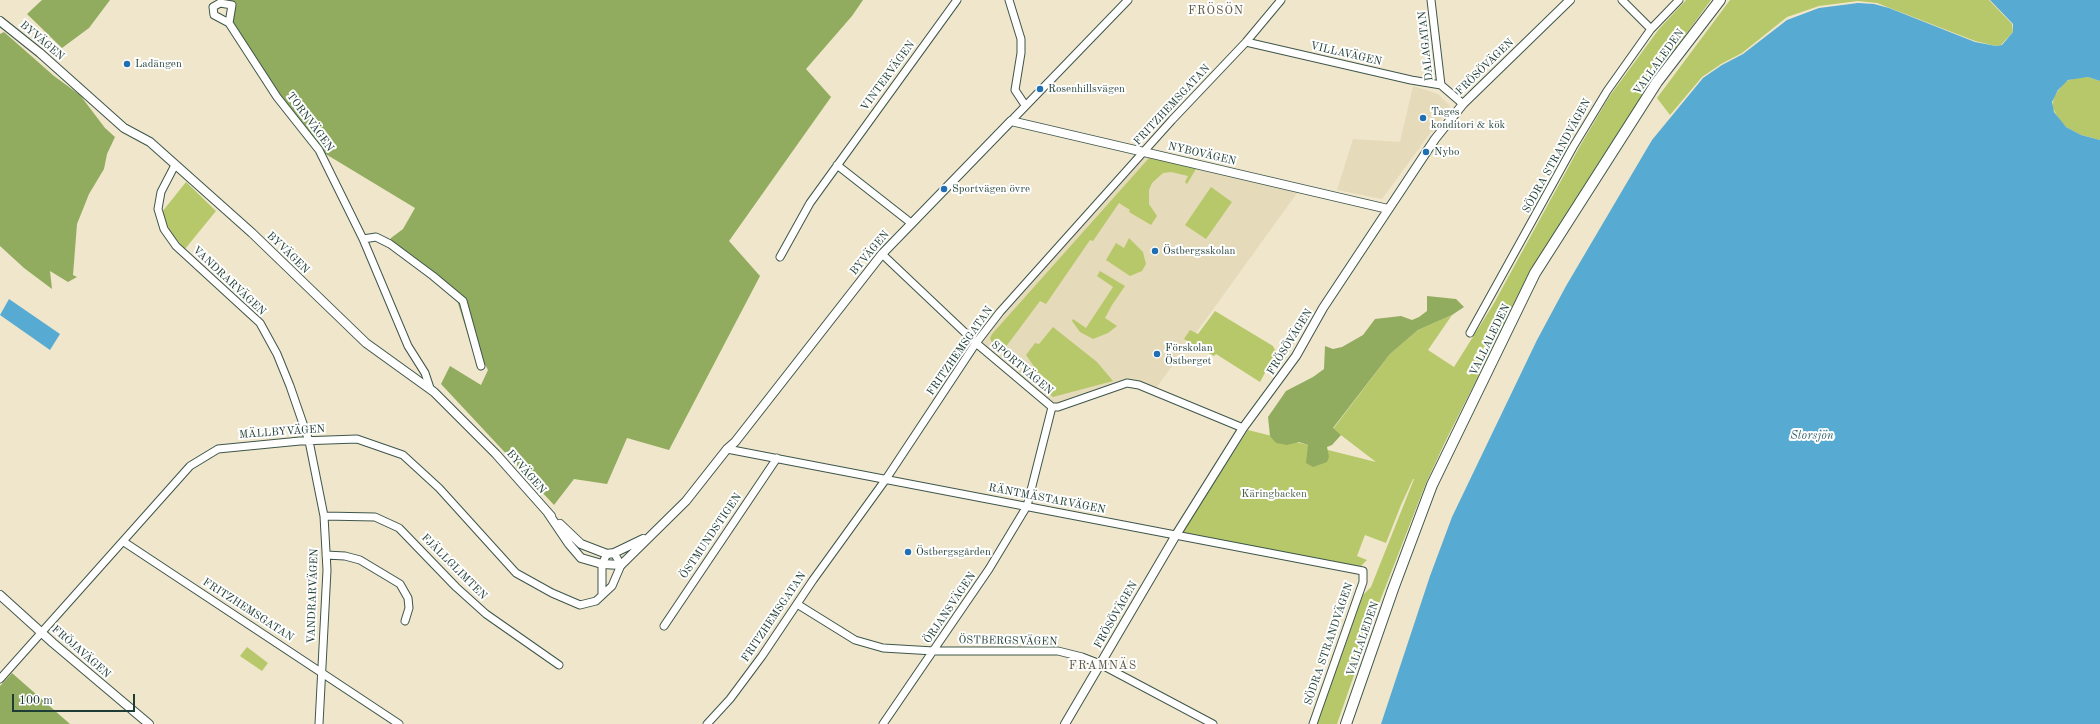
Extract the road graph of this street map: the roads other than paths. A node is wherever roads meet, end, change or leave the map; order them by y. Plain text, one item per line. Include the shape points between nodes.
1 (957, 0) edge
2 (1009, 0) edge
3 (1128, 0) edge
4 (1281, 0) edge
5 (1431, 0) edge
6 (1570, 0) edge
7 (1622, 0) edge
8 (1679, 0) edge
9 (1720, 0) edge
10 (0, 20) edge
11 (229, 23) dead end
12 (1651, 29) junction
13 (1246, 42) junction
14 (1441, 85) junction
15 (1463, 104) junction
16 (1025, 105) junction
17 (1011, 121) junction
18 (1144, 152) junction
19 (175, 165) junction
20 (837, 165) junction
21 (1388, 209) junction
22 (911, 223) junction
23 (363, 239) junction
24 (882, 254) junction
25 (780, 257) dead end
26 (1470, 333) dead end
27 (976, 343) junction
28 (481, 366) dead end
29 (430, 388) junction
30 (1052, 407) junction
31 (1244, 428) junction
32 (309, 441) junction
33 (727, 449) junction
34 (777, 458) junction
35 (886, 479) junction
36 (1027, 506) junction
37 (548, 513) junction
38 (324, 516) junction
39 (1176, 535) junction
40 (649, 537) junction
41 (124, 542) junction
42 (610, 553) junction
43 (326, 555) junction
44 (602, 564) junction
45 (621, 566) junction
46 (1363, 571) joint
47 (0, 594) edge
48 (602, 595) junction
49 (797, 604) junction
50 (405, 621) dead end
51 (664, 626) dead end
52 (42, 633) junction
53 (934, 651) junction
54 (1100, 664) junction
55 (559, 665) dead end
56 (322, 672) junction
57 (0, 679) edge
58 (149, 724) edge
59 (319, 724) edge
60 (399, 724) edge
61 (707, 724) edge
62 (882, 724) edge
63 (1065, 724) edge
64 (1213, 724) edge
65 (1313, 724) edge
66 (1346, 724) edge

1 - 20 street, VINTERVÄGEN
2 - 16 street via 1021,39 1022,53 1015,90
3 - 16 street, BYVÄGEN
4 - 13 street, FRITZHEMSGATAN
5 - 14 street, DALAGATAN
6 - 15 street, FRÖSÖVÄGEN
7 - 12 street
8 - 12 street, SÖDRA STRANDVÄGEN
9 - 66 main road, VALLALEDEN via 1657,82 1535,273 1432,485
10 - 19 street, BYVÄGEN via 124,128 150,142
11 - 23 street, TORNVÄGEN via 277,97 319,150
12 - 26 street, SÖDRA STRANDVÄGEN via 1584,128
13 - 14 street, VILLAVÄGEN
13 - 18 street, FRITZHEMSGATAN
14 - 15 street, DALAGATAN
15 - 21 street, FRÖSÖVÄGEN via 1435,139
16 - 17 street, BYVÄGEN
17 - 18 street, NYBOVÄGEN
17 - 22 street, BYVÄGEN
18 - 21 street, NYBOVÄGEN
18 - 27 street, FRITZHEMSGATAN via 1000,312
19 - 29 street, BYVÄGEN via 252,233 366,343
19 - 32 street, VANDRARVÄGEN via 161,192 158,209 164,229 176,246 260,323 277,354
20 - 22 street
20 - 25 street, VINTERVÄGEN via 810,202
21 - 31 street, FRÖSÖVÄGEN via 1323,308 1296,356
22 - 24 street, BYVÄGEN
23 - 28 street via 376,237 390,244 463,301
23 - 29 street, TORNVÄGEN via 408,346 425,373
24 - 27 street, SPORTVÄGEN
24 - 33 street, BYVÄGEN
27 - 30 street, SPORTVÄGEN
27 - 35 street, FRITZHEMSGATAN
29 - 37 street, BYVÄGEN via 496,454
30 - 31 street, SPORTVÄGEN via 1127,383 1139,385
30 - 36 street, ÖRJANSVÄGEN
31 - 39 street, FRÖSÖVÄGEN
32 - 38 street, VANDRARVÄGEN
32 - 41 street, MÄLLBYVÄGEN via 218,449 190,466
32 - 48 street, MÄLLBYVÄGEN via 358,439 403,456 439,488 516,573 580,605 596,601
33 - 34 street, RÄNTMÄSTARVÄGEN
33 - 40 street, BYVÄGEN via 686,501
34 - 35 street, RÄNTMÄSTARVÄGEN
34 - 51 street, ÖSTMUNDSTIGEN
35 - 36 street, RÄNTMÄSTARVÄGEN
35 - 49 street, FRITZHEMSGATAN
36 - 39 street, RÄNTMÄSTARVÄGEN
36 - 53 street, ÖRJANSVÄGEN via 989,569
37 - 42 street, BYVÄGEN via 581,544
37 - 44 street, BYVÄGEN via 581,558
38 - 43 street, VANDRARVÄGEN
38 - 55 street, FJÄLLGLIMTEN via 375,517 399,528 486,614
39 - 46 street, RÄNTMÄSTARVÄGEN
39 - 54 street, FRÖSÖVÄGEN
40 - 42 street, BYVÄGEN
40 - 45 street, BYVÄGEN
41 - 52 street, MÄLLBYVÄGEN
41 - 56 street, FRITZHEMSGATAN
42 - 44 street
42 - 45 street
43 - 50 street via 360,560 400,584 408,598 409,608
43 - 56 street, VANDRARVÄGEN
44 - 45 street, BYVÄGEN
44 - 48 street
45 - 48 street, MÄLLBYVÄGEN via 612,586
46 - 65 street, SÖDRA STRANDVÄGEN via 1363,582
47 - 52 street, FRÖJAVÄGEN
49 - 53 street, ÖSTBERGSVÄGEN via 855,640 869,645
49 - 61 street, FRITZHEMSGATAN via 730,699
52 - 57 street, MÄLLBYVÄGEN
52 - 58 street, FRÖJAVÄGEN
53 - 54 street, ÖSTBERGSVÄGEN via 1058,651
53 - 62 street, ÖRJANSVÄGEN
54 - 63 street, FRÖSÖVÄGEN
54 - 64 street, ÖSTBERGSVÄGEN
56 - 59 street, VANDRARVÄGEN
56 - 60 street, FRITZHEMSGATAN

